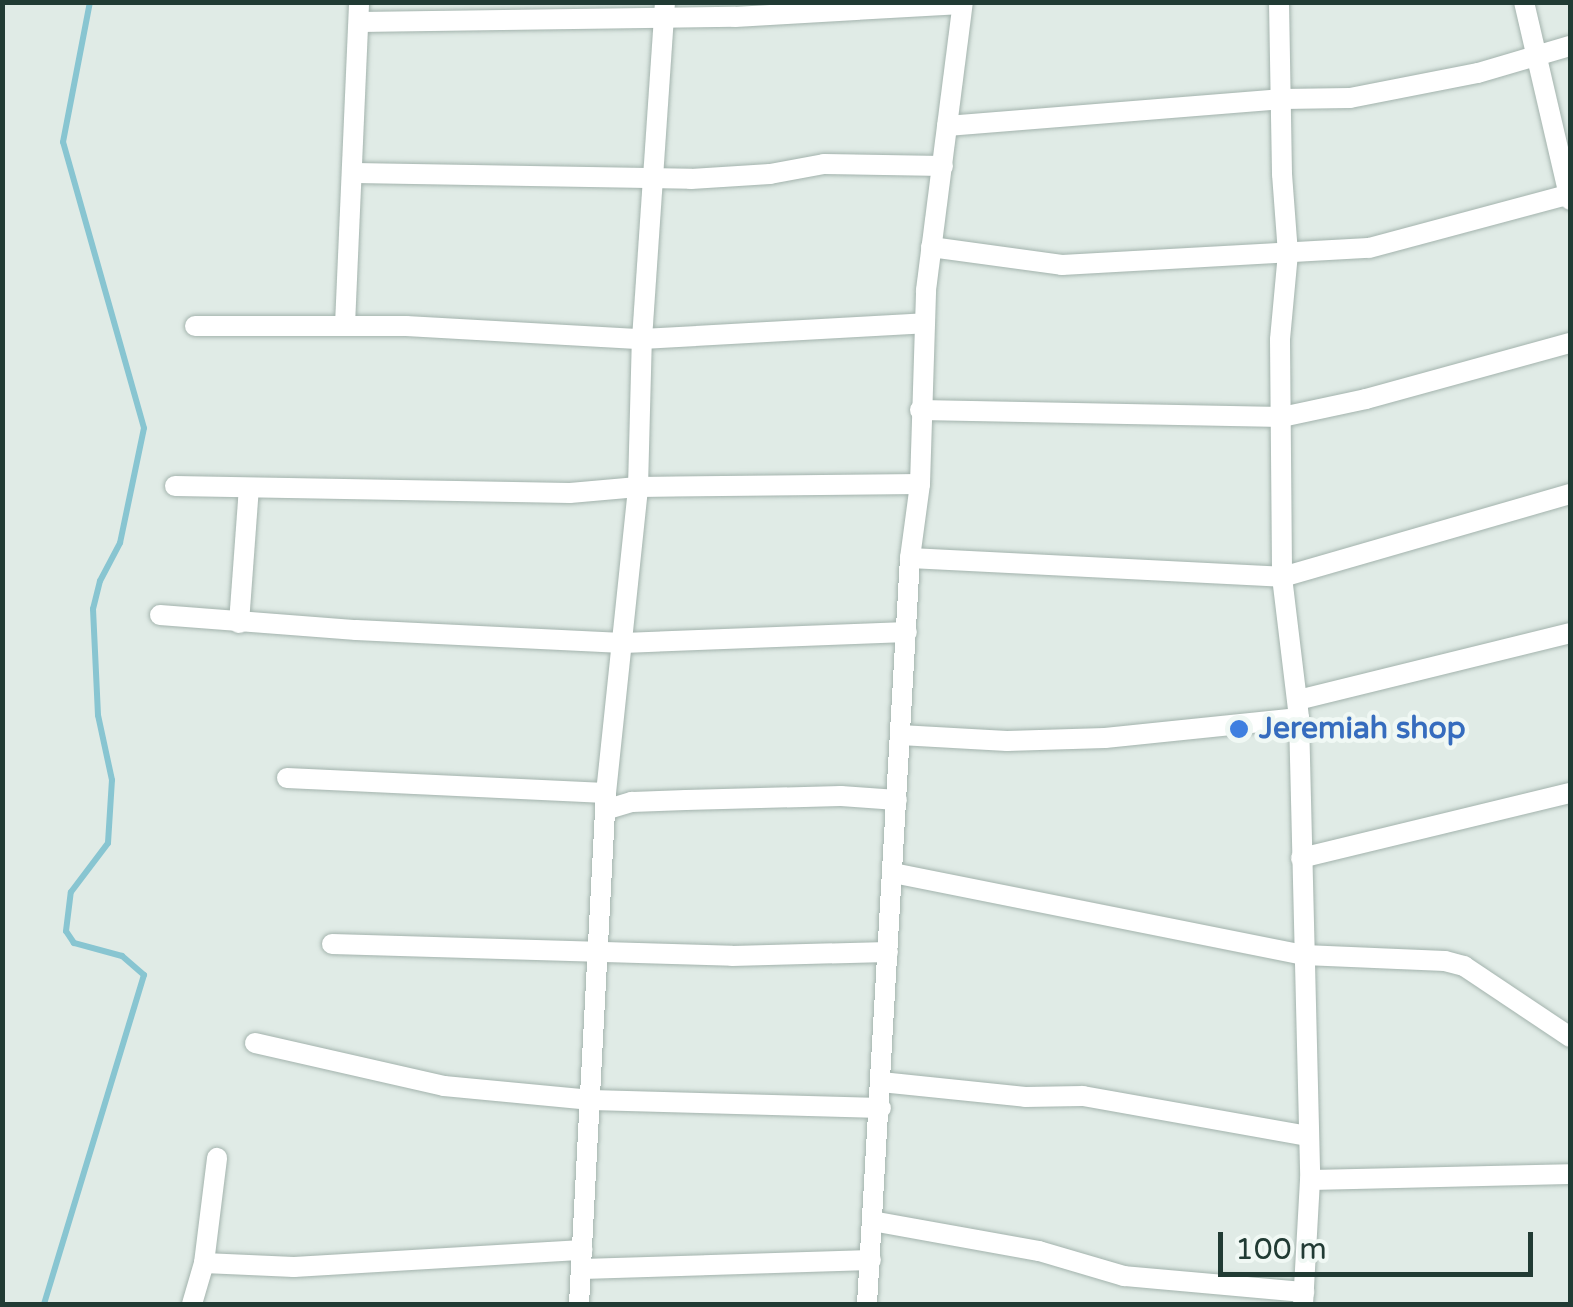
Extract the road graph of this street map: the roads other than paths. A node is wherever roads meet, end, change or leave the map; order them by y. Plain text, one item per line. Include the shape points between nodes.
1 (1280, 2) edge
2 (1524, 2) edge
3 (962, 3) edge
4 (664, 10) edge
5 (360, 12) edge
6 (1570, 46) edge
7 (1536, 56) junction
8 (1283, 99) junction
9 (947, 126) junction
10 (943, 166) junction
11 (355, 173) junction
12 (652, 178) junction
13 (1570, 196) edge
14 (931, 247) junction
15 (1288, 253) junction
16 (925, 323) junction
17 (345, 325) junction
18 (195, 326) dead end
19 (642, 340) junction
20 (1570, 342) edge
21 (920, 410) junction
22 (1282, 416) junction
23 (920, 484) junction
24 (174, 486) dead end
25 (638, 487) junction
26 (249, 488) junction
27 (1570, 494) edge
28 (910, 558) junction
29 (1282, 577) junction
30 (160, 615) dead end
31 (239, 622) junction
32 (907, 632) junction
33 (1570, 632) edge
34 (623, 643) junction
35 (1299, 709) junction
36 (900, 735) junction
37 (287, 778) dead end
38 (1570, 793) edge
39 (897, 800) junction
40 (606, 802) junction
41 (1300, 858) junction
42 (893, 874) junction
43 (332, 944) dead end
44 (888, 952) junction
45 (598, 953) junction
46 (1304, 956) junction
47 (1570, 1037) edge
48 (255, 1043) dead end
49 (881, 1082) junction
50 (591, 1100) junction
51 (881, 1108) junction
52 (1308, 1136) junction
53 (217, 1158) dead end
54 (1570, 1174) edge
55 (1310, 1180) junction
56 (872, 1221) junction
57 (582, 1259) junction
58 (871, 1260) junction
59 (204, 1264) junction
60 (1304, 1298) edge
61 (192, 1304) edge
62 (579, 1304) edge
63 (867, 1304) edge

1 - 8 street
2 - 7 street
3 - 4 street
3 - 9 street
4 - 5 street
4 - 12 street
5 - 11 street
6 - 7 street
7 - 8 street via 1350,98
7 - 13 street
8 - 9 street
8 - 15 street
9 - 10 street
10 - 12 street via 824,164 770,174
10 - 14 street
11 - 12 street
11 - 17 street
12 - 19 street
13 - 15 street via 1369,248
14 - 15 street via 1062,266
14 - 16 street
15 - 22 street
16 - 19 street
16 - 21 street
17 - 18 street
17 - 19 street
19 - 25 street
20 - 22 street
21 - 22 street
21 - 23 street
22 - 29 street
23 - 25 street
23 - 28 street
24 - 26 street
25 - 26 street via 570,493
25 - 34 street
26 - 31 street
27 - 29 street
28 - 29 street
28 - 32 street
29 - 35 street
30 - 31 street
31 - 34 street
32 - 34 street
32 - 36 street
33 - 35 street
34 - 40 street
35 - 36 street via 1105,738
35 - 41 street
36 - 39 street
37 - 40 street
38 - 41 street
39 - 40 street
39 - 42 street
40 - 45 street
41 - 46 street
42 - 44 street
42 - 46 street
43 - 45 street
44 - 45 street
44 - 49 street
45 - 50 street
46 - 47 street via 1464,966
46 - 52 street
48 - 50 street via 426,1084
49 - 51 street
49 - 52 street via 1025,1098 1082,1096
50 - 51 street
50 - 57 street
51 - 56 street
52 - 55 street
53 - 59 street
54 - 55 street
55 - 60 street
56 - 58 street
56 - 60 street via 1039,1251 1124,1276
57 - 58 street
57 - 59 street
57 - 62 street
58 - 63 street
59 - 61 street

